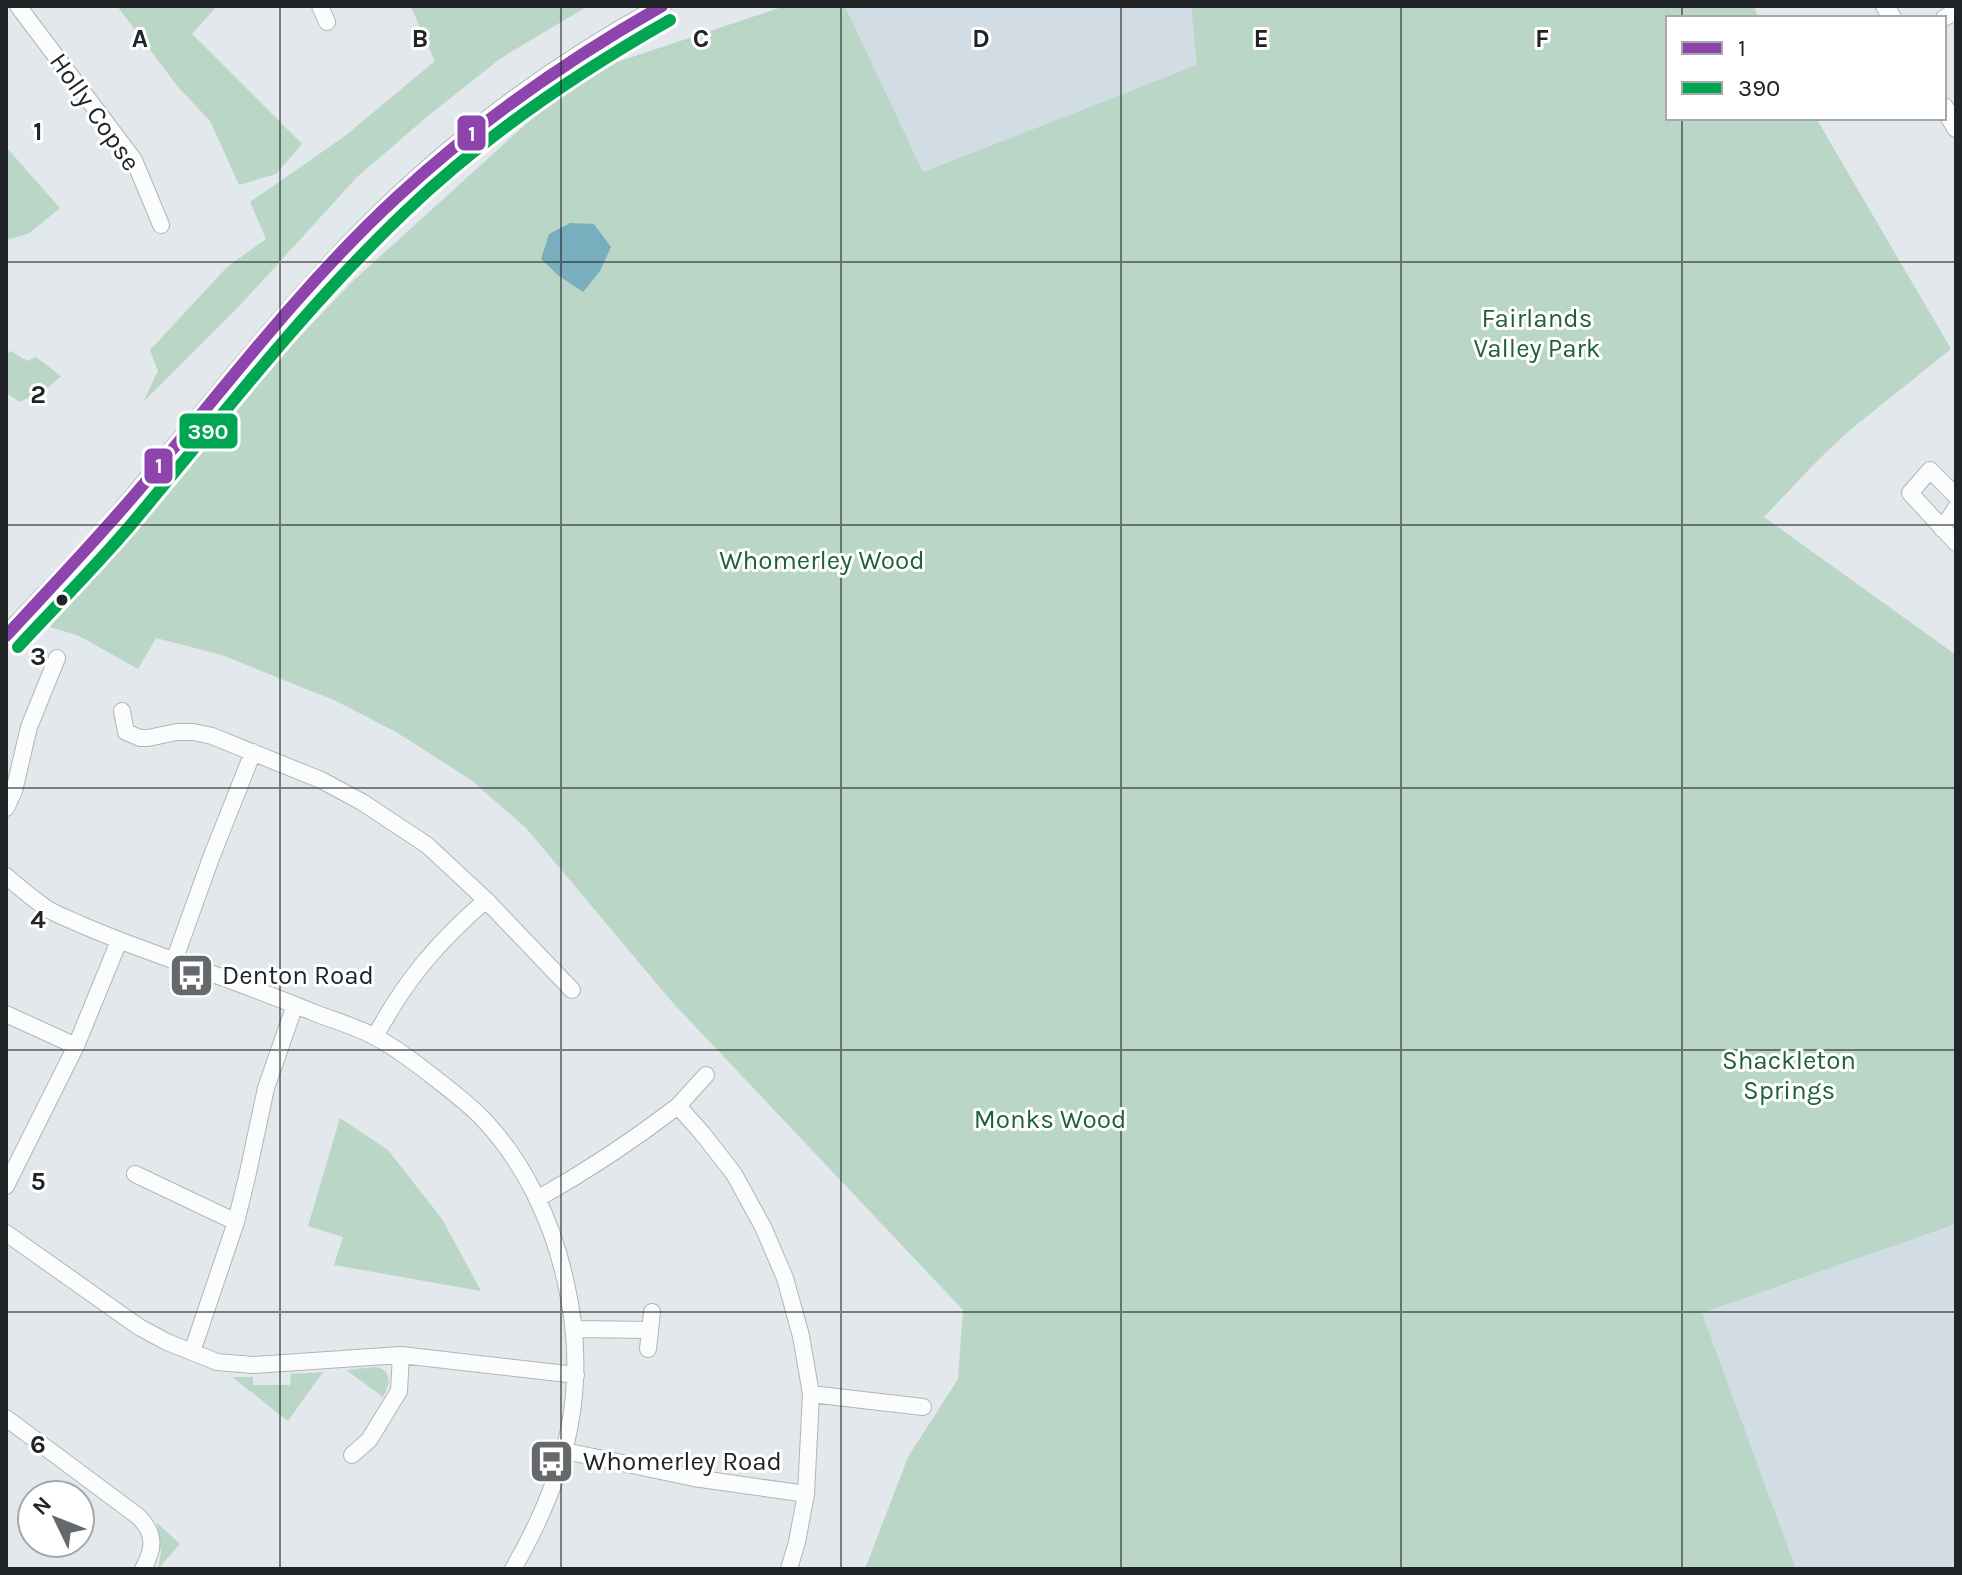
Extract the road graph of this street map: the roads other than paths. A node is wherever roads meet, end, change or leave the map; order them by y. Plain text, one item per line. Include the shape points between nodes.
1 (18, 6) edge
2 (320, 6) edge
3 (662, 6) edge
4 (327, 22) dead end
5 (1946, 110) edge
6 (1956, 128) edge
7 (161, 225) dead end
8 (1956, 496) edge
9 (1956, 508) edge
10 (1942, 529) junction
11 (1956, 543) edge
12 (6, 636) edge
13 (57, 658) dead end
14 (122, 711) dead end
15 (253, 752) junction
16 (6, 808) edge
17 (6, 876) edge
18 (486, 900) junction
19 (119, 941) junction
20 (174, 961) junction
21 (572, 990) dead end
22 (295, 1005) junction
23 (6, 1014) edge
24 (375, 1037) junction
25 (76, 1046) junction
26 (706, 1075) dead end
27 (678, 1106) junction
28 (135, 1174) dead end
29 (6, 1186) edge
30 (537, 1199) junction
31 (236, 1222) junction
32 (6, 1233) edge
33 (652, 1312) dead end
34 (574, 1329) junction
35 (650, 1330) junction
36 (648, 1349) dead end
37 (192, 1352) junction
38 (401, 1355) junction
39 (576, 1375) junction
40 (811, 1394) junction
41 (923, 1407) dead end
42 (6, 1418) edge
43 (565, 1451) junction
44 (352, 1455) dead end
45 (806, 1494) junction
46 (143, 1569) edge
47 (513, 1569) edge
48 (789, 1569) edge

1 - 7 street, Holly Copse via 134,160
2 - 4 street
3 - 12 street via 568,62 506,107 364,230 307,290 115,519
5 - 6 street
8 - 10 street via 1930,470 1910,493
9 - 10 street
10 - 11 street
13 - 16 street via 29,727
14 - 15 street via 126,732 140,738 193,732
15 - 18 street via 362,802 427,845
15 - 20 street
17 - 19 street via 51,911
18 - 21 street
18 - 24 street via 421,964
19 - 20 street
19 - 25 street
20 - 22 street
22 - 24 street
22 - 31 street via 266,1088
23 - 25 street
24 - 30 street via 483,1119
25 - 29 street
26 - 27 street
27 - 30 street via 636,1139
27 - 40 street via 734,1174 763,1227 785,1278
28 - 31 street
30 - 34 street via 560,1255
31 - 37 street
32 - 37 street via 127,1319
33 - 35 street
34 - 35 street
34 - 39 street
35 - 36 street
37 - 38 street via 217,1362 253,1365
38 - 39 street
38 - 44 street via 399,1391 369,1440
39 - 43 street
40 - 41 street
40 - 45 street
42 - 46 street via 139,1517 152,1545
43 - 45 street
43 - 47 street via 545,1509
45 - 48 street

